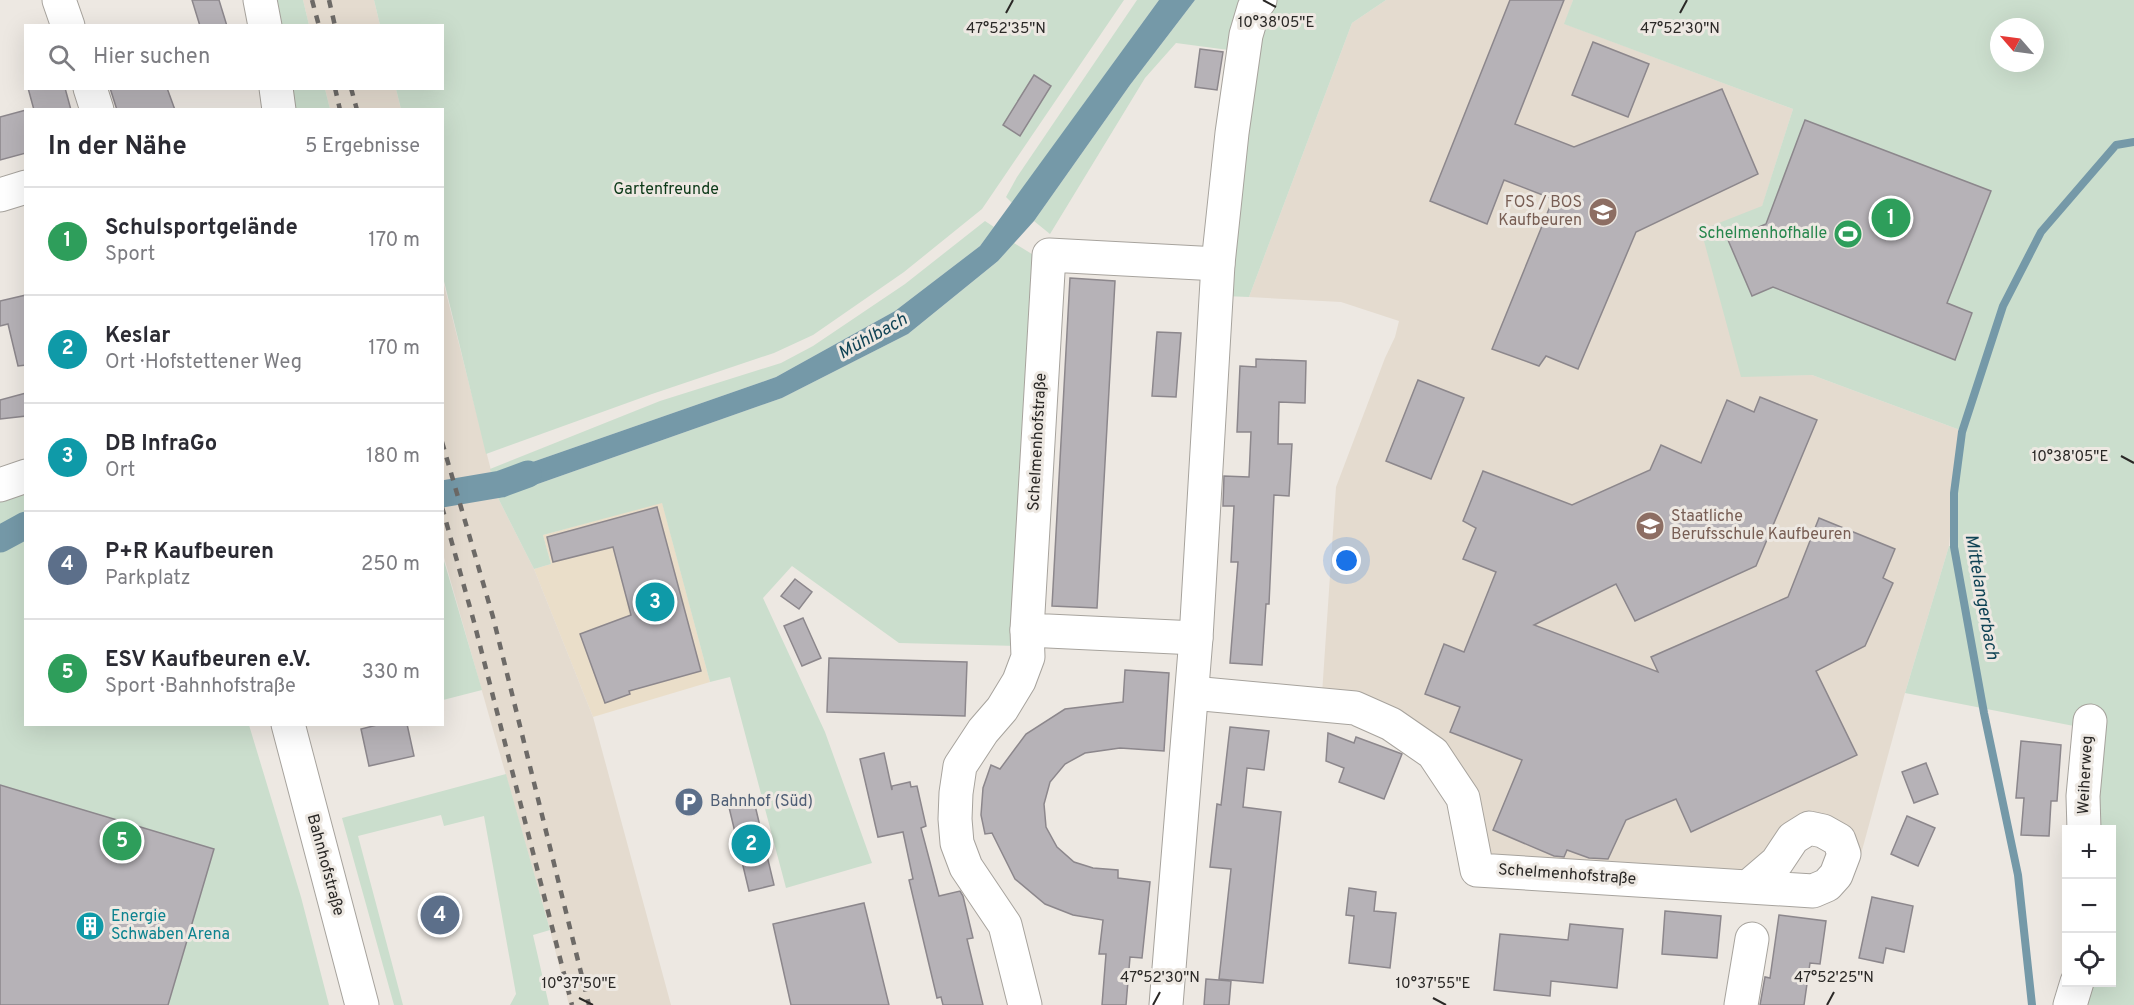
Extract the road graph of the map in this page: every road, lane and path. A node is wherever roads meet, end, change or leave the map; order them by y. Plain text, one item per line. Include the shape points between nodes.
1 (59, 0) edge
2 (260, 0) edge
3 (1260, 0) edge
4 (67, 24) edge
5 (266, 24) edge
6 (91, 90) edge
7 (276, 90) edge
8 (96, 108) edge
9 (279, 108) edge
10 (24, 188) edge
11 (0, 195) edge
12 (1218, 264) junction
13 (24, 477) edge
14 (0, 485) edge
15 (1027, 630) junction
16 (1196, 638) junction
17 (1192, 693) junction
18 (2090, 721) dead end
19 (289, 726) edge
20 (2084, 825) edge
21 (1749, 886) dead end
22 (1752, 939) dead end
23 (2075, 987) edge
24 (362, 1005) edge
25 (1025, 1005) edge
26 (1166, 1005) edge
27 (1741, 1005) edge
28 (2070, 1005) edge

1 - 4 street
2 - 5 street
3 - 12 street via 1246,35
6 - 8 street
7 - 9 street
10 - 11 street
12 - 15 street, Schelmenhofstraße via 1049,255
12 - 16 street
13 - 14 street
15 - 16 street
15 - 25 street via 1028,657 1019,681 960,766 955,819 957,843 966,867 1005,925
16 - 17 street
17 - 21 street, Schelmenhofstraße via 1355,708 1391,723 1433,753 1463,798 1477,870
17 - 26 street
18 - 20 street, Weiherweg
19 - 24 street, Bahnhofstraße
22 - 27 street
23 - 28 street

